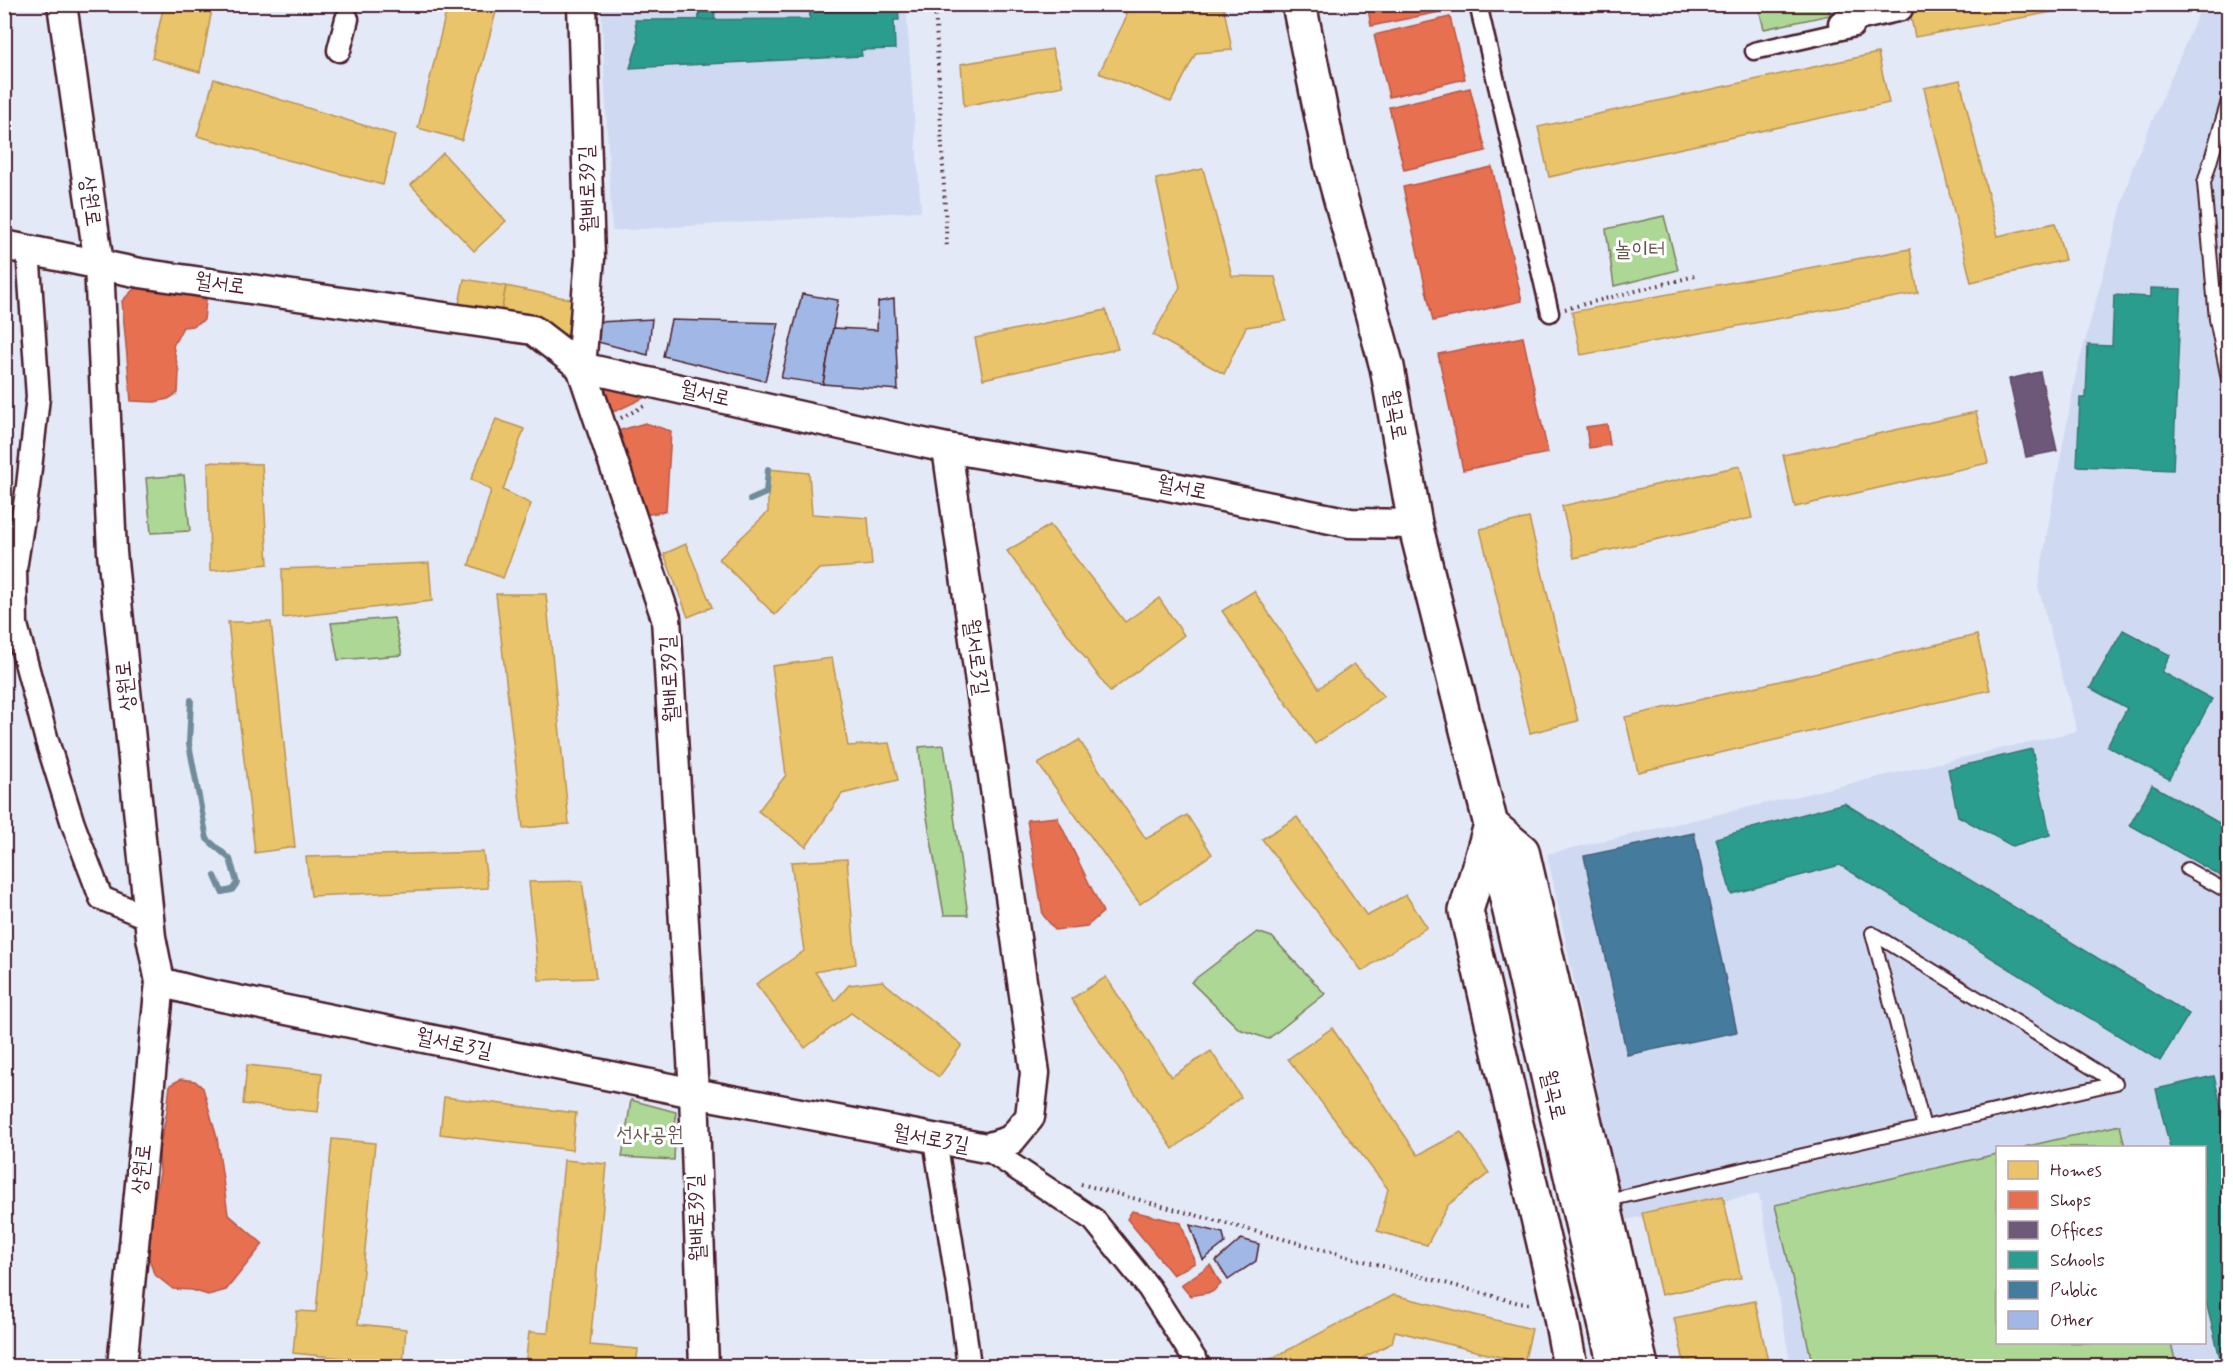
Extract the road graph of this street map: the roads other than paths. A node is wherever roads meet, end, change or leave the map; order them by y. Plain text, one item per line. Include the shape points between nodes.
1 (62, 4) edge
2 (582, 4) edge
3 (1299, 4) edge
4 (1478, 4) edge
5 (1874, 4) edge
6 (1901, 9) dead end
7 (347, 19) dead end
8 (1840, 23) dead end
9 (339, 50) dead end
10 (1754, 51) dead end
11 (2229, 101) edge
12 (16, 248) edge
13 (99, 264) junction
14 (1550, 313) road end
15 (581, 367) junction
16 (2229, 380) edge
17 (947, 448) junction
18 (1415, 524) junction
19 (1491, 825) junction
20 (2187, 869) dead end
21 (2229, 892) edge
22 (149, 918) junction
23 (160, 982) junction
24 (693, 1093) junction
25 (1924, 1127) junction
26 (935, 1140) junction
27 (986, 1148) junction
28 (1581, 1217) junction
29 (122, 1366) edge
30 (704, 1366) edge
31 (969, 1366) edge
32 (1199, 1366) edge
33 (1570, 1366) edge
34 (1589, 1366) edge
35 (1615, 1366) edge
36 (1641, 1366) edge

1 - 13 street, 상원로
2 - 15 street, 월배로39길 via 590,258
3 - 18 main road, 월곡로 via 1332,167 1387,368
4 - 14 street
5 - 10 street via 1877,23
6 - 8 street
7 - 9 street
11 - 16 lane via 2204,183 2216,320
12 - 13 street, 월서로
12 - 22 street via 38,396 15,569 16,625 47,741 101,898
13 - 15 street, 월서로 via 532,330
13 - 22 street, 상원로 via 112,552
15 - 17 street, 월서로
15 - 24 street, 월배로39길 via 666,618
17 - 18 street, 월서로 via 1154,483 1350,523
17 - 27 street, 월서로3길 via 1035,1073 1030,1117 1011,1140
18 - 19 main road, 월곡로
19 - 28 main road, 월곡로 via 1487,903
19 - 28 main road via 1522,851
19 - 33 main road via 1466,911
20 - 21 lane
22 - 23 street, 상원로
23 - 24 street, 월서로3길
23 - 29 street, 상원로
24 - 26 street, 월서로3길
24 - 30 street, 월배로39길
25 - 25 lane via 2116,1083 1872,933 1897,1024
25 - 28 lane
26 - 27 street, 월서로3길
26 - 31 street
27 - 32 street via 1094,1220 1149,1288
28 - 34 main road, 월곡로
28 - 35 main road, 월곡로
28 - 36 main road

